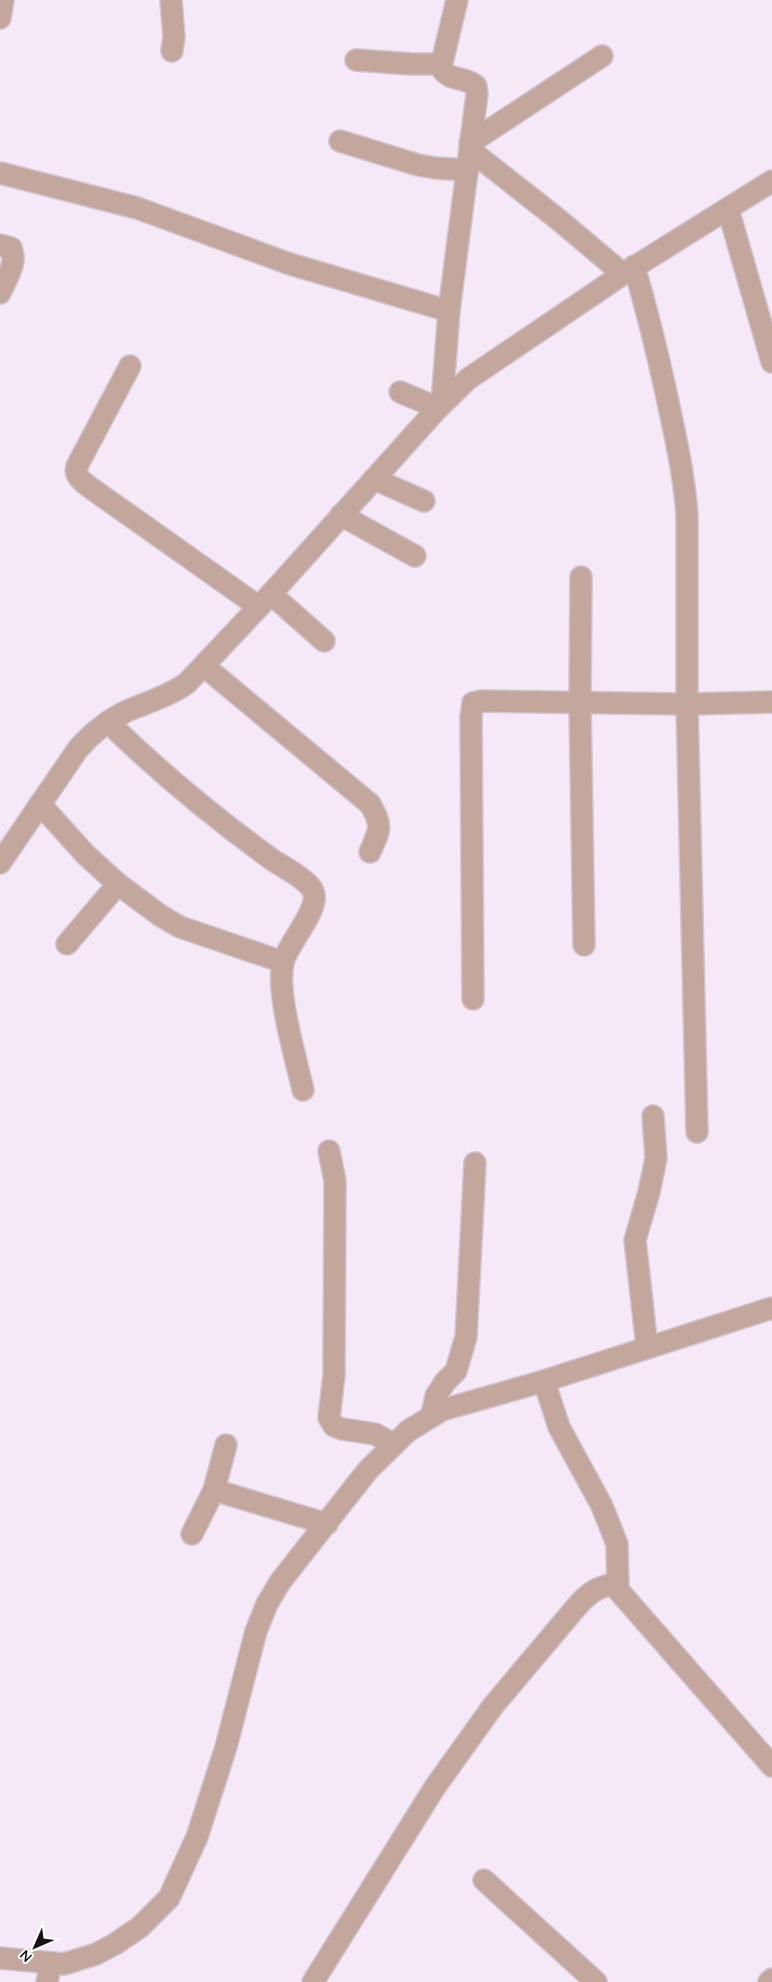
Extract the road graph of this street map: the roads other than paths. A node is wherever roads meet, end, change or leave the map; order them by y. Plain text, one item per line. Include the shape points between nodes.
1 (3, 0) edge
2 (172, 0) edge
3 (457, 0) edge
4 (0, 18) edge
5 (172, 51) dead end
6 (602, 56) dead end
7 (356, 60) dead end
8 (441, 64) junction
9 (340, 141) dead end
10 (469, 154) junction
11 (0, 173) edge
12 (772, 181) edge
13 (728, 209) junction
14 (0, 245) edge
15 (629, 270) junction
16 (0, 293) edge
17 (449, 311) junction
18 (772, 362) edge
19 (130, 366) dead end
20 (400, 392) dead end
21 (440, 405) junction
22 (374, 479) junction
23 (424, 501) dead end
24 (341, 515) junction
25 (414, 556) dead end
26 (581, 577) dead end
27 (265, 600) junction
28 (324, 640) dead end
29 (204, 666) junction
30 (772, 702) edge
31 (580, 703) junction
32 (687, 704) junction
33 (108, 722) junction
34 (40, 804) junction
35 (370, 852) dead end
36 (0, 862) edge
37 (118, 884) junction
38 (67, 944) dead end
39 (584, 945) dead end
40 (283, 962) junction
41 (474, 999) dead end
42 (303, 1090) dead end
43 (653, 1116) dead end
44 (697, 1132) dead end
45 (329, 1152) dead end
46 (475, 1163) dead end
47 (772, 1308) edge
48 (647, 1347) junction
49 (544, 1381) junction
50 (432, 1415) junction
51 (393, 1444) junction
52 (226, 1445) dead end
53 (214, 1490) junction
54 (326, 1524) junction
55 (192, 1534) dead end
56 (618, 1583) junction
57 (772, 1766) edge
58 (484, 1880) dead end
59 (0, 1958) edge
60 (49, 1973) edge
61 (772, 1979) edge
62 (313, 1982) edge
63 (596, 1982) edge
64 (769, 1982) edge

1 - 4 street
2 - 5 street
3 - 8 street
6 - 10 street
7 - 8 street
8 - 10 street via 444,73 450,77 476,86
9 - 10 street via 435,168
10 - 15 street
10 - 17 street
11 - 17 street via 138,208 290,264
12 - 13 street
13 - 15 street
13 - 18 street
14 - 16 street via 11,248 14,255
15 - 21 street via 482,367
15 - 32 street via 648,312 685,485
17 - 21 street
19 - 27 street via 77,466 77,475 88,486
20 - 21 street
21 - 22 street
22 - 23 street
22 - 24 street
24 - 25 street
24 - 27 street
26 - 31 street
27 - 28 street
27 - 29 street
29 - 33 street via 173,693
29 - 35 street via 370,804 379,819 380,830
30 - 32 street
31 - 32 street
31 - 39 street
31 - 41 street via 474,703 471,717
32 - 44 street
33 - 34 street via 78,748
33 - 40 street via 178,786 313,891 314,903
34 - 36 street
34 - 37 street via 86,855
37 - 38 street
37 - 40 street via 180,928
40 - 42 street via 286,1010
43 - 48 street via 656,1158 635,1240
45 - 51 street via 335,1181 334,1375 329,1418 334,1426 375,1434
46 - 50 street via 466,1337 456,1371 436,1396
47 - 48 street
48 - 49 street
49 - 50 street
49 - 56 street via 559,1426 602,1506 618,1544
50 - 51 street
51 - 54 street
52 - 53 street
53 - 54 street
53 - 55 street
54 - 60 street via 274,1590 264,1611 197,1837 169,1898 140,1927 115,1944
56 - 57 street via 623,1597
56 - 62 street via 590,1592 493,1706 435,1787
58 - 63 street
59 - 60 street
61 - 64 street

